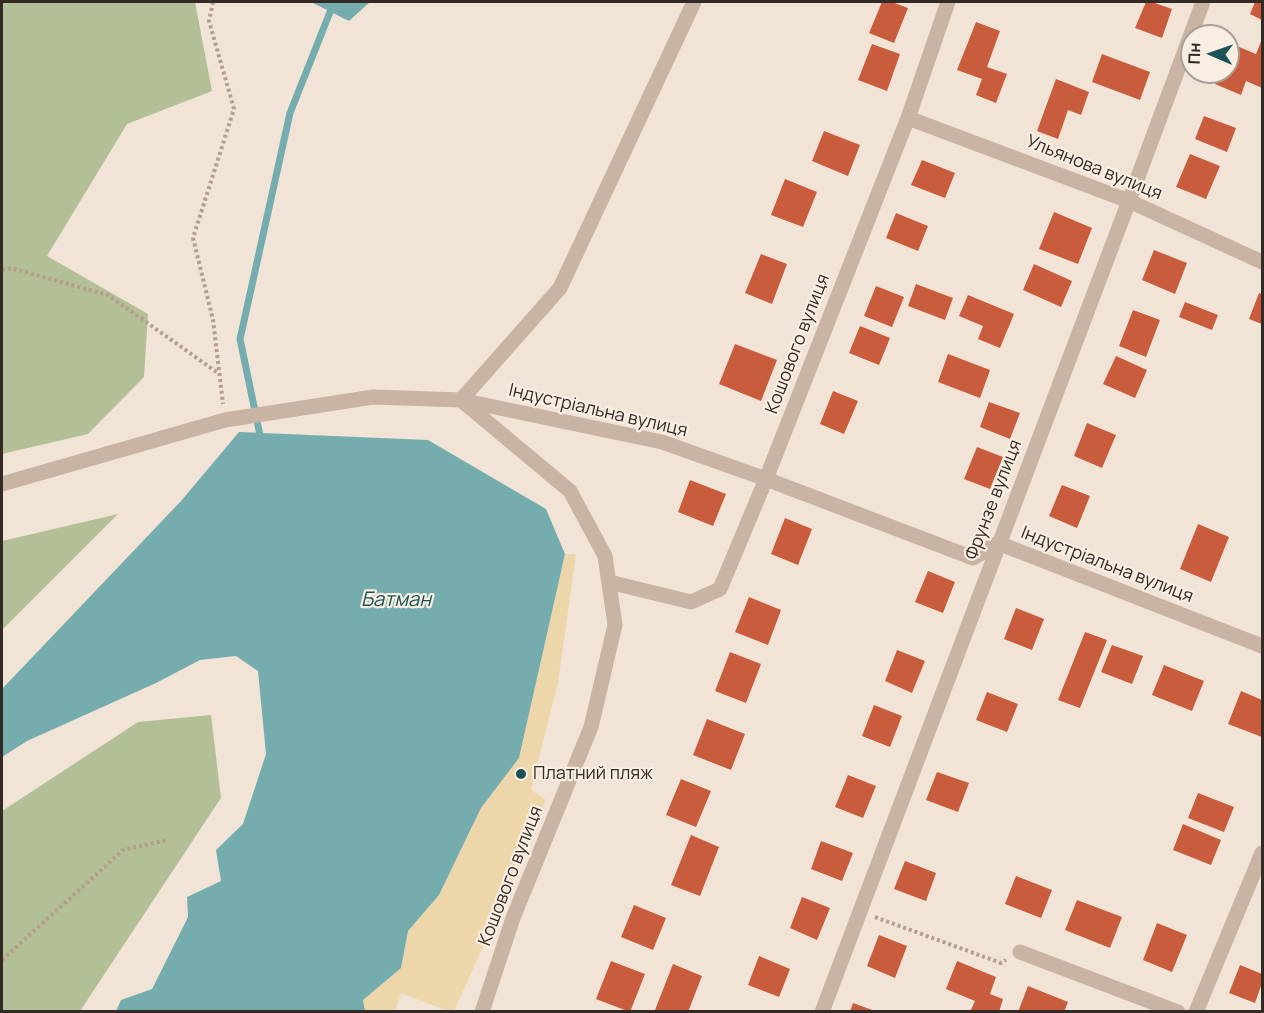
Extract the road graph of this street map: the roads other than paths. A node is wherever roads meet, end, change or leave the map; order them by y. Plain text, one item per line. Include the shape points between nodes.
1 (694, 2) edge
2 (948, 2) edge
3 (1203, 2) edge
4 (908, 118) junction
5 (1129, 201) junction
6 (1263, 262) edge
7 (462, 400) junction
8 (766, 479) junction
9 (2, 484) edge
10 (998, 543) junction
11 (609, 582) junction
12 (1263, 646) edge
13 (1263, 853) edge
14 (1020, 952) road end
15 (482, 1011) edge
16 (822, 1011) edge
17 (1178, 1011) edge
18 (1196, 1011) edge

1 - 7 street via 560,288
2 - 4 street, Кошового вулиця
3 - 5 street, Фрунзе вулиця
4 - 5 street, Ульянова вулиця
4 - 8 street, Кошового вулиця
5 - 6 street, Ульянова вулиця
5 - 10 street, Фрунзе вулиця
7 - 8 street, Індустріальна вулиця via 662,442
7 - 9 street, Індустріальна вулиця via 373,397 225,420
7 - 11 street, Кошового вулиця via 570,491 605,556
8 - 10 street, Індустріальна вулиця via 973,558
8 - 11 street, Кошового вулиця via 720,589 691,602
10 - 12 street, Індустріальна вулиця
10 - 16 street, Фрунзе вулиця
11 - 15 street, Кошового вулиця via 615,625 591,727 513,918
13 - 18 street
14 - 17 street

